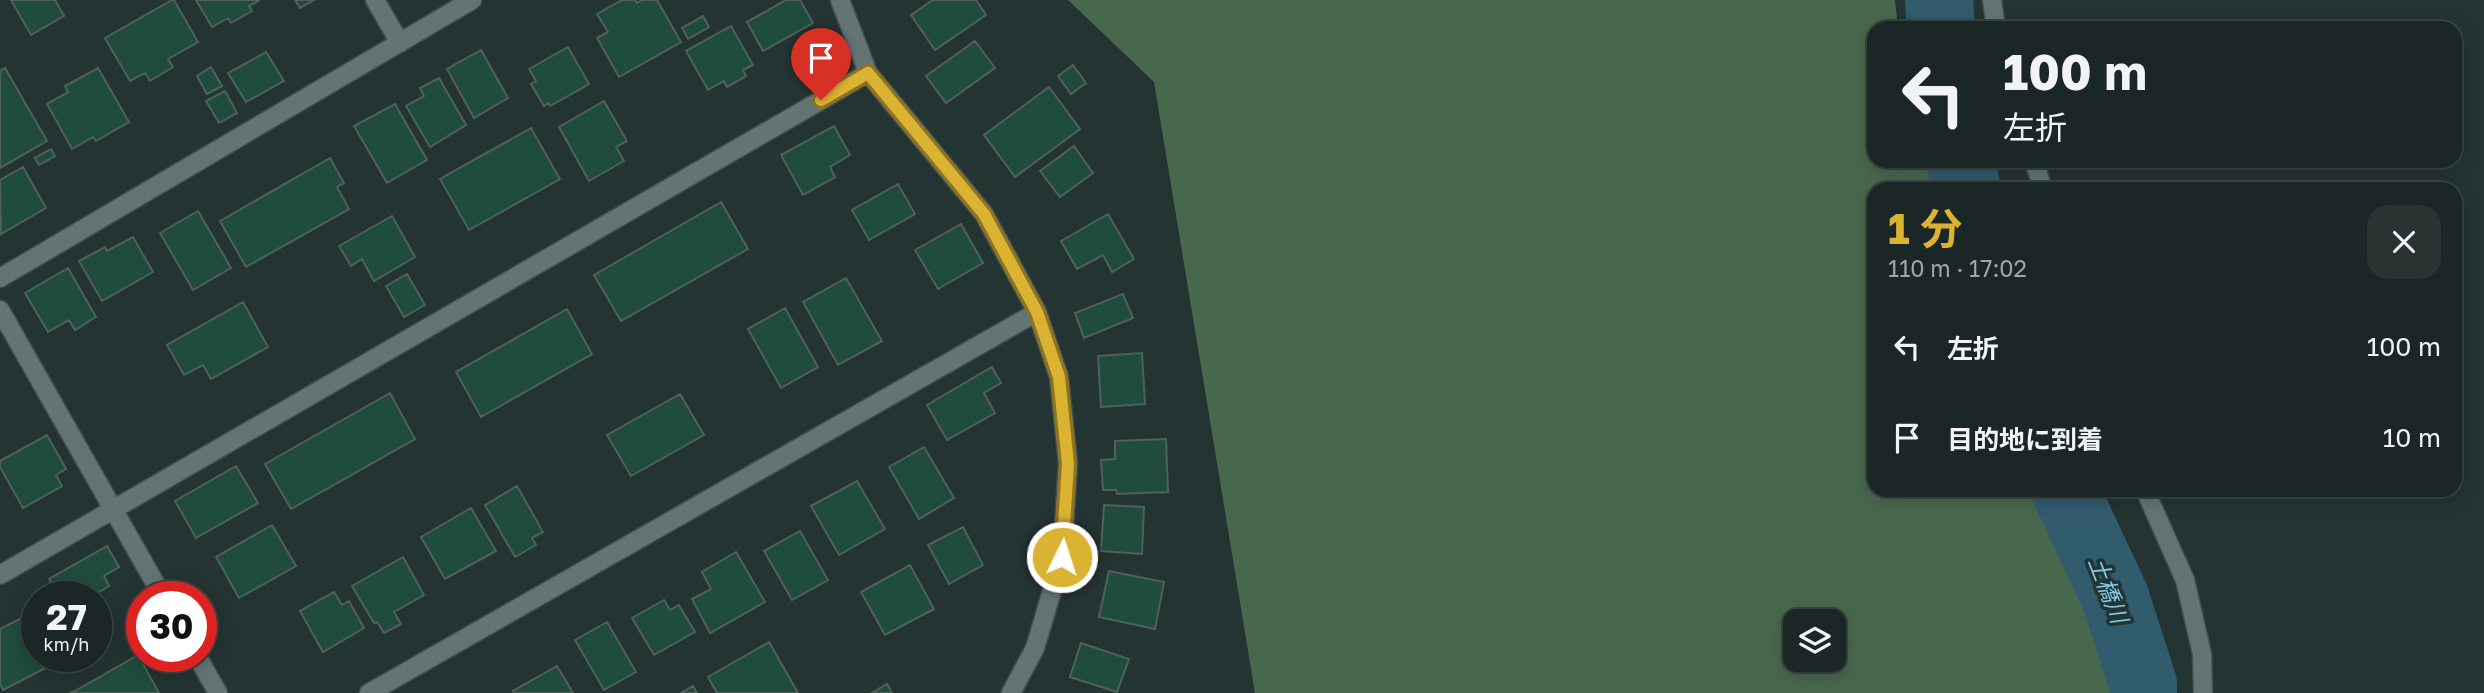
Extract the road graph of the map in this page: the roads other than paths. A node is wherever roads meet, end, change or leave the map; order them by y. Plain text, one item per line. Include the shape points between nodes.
1 (375, 0) edge
2 (472, 0) edge
3 (840, 0) edge
4 (1992, 0) edge
5 (1995, 21) edge
6 (400, 43) junction
7 (868, 73) junction
8 (0, 278) edge
9 (0, 310) edge
10 (1037, 312) junction
11 (2148, 497) edge
12 (112, 510) junction
13 (0, 575) edge
14 (154, 581) edge
15 (206, 672) edge
16 (218, 693) edge
17 (369, 693) edge
18 (1011, 693) edge
19 (2203, 693) edge

1 - 6 street
2 - 6 street
3 - 7 street
4 - 5 street
6 - 8 street
7 - 10 street via 984,214
7 - 12 street
9 - 12 street
10 - 17 street
10 - 18 street via 1059,377 1068,464 1062,557 1035,648
11 - 19 street via 2185,580 2202,654
12 - 13 street
12 - 14 street
15 - 16 street

